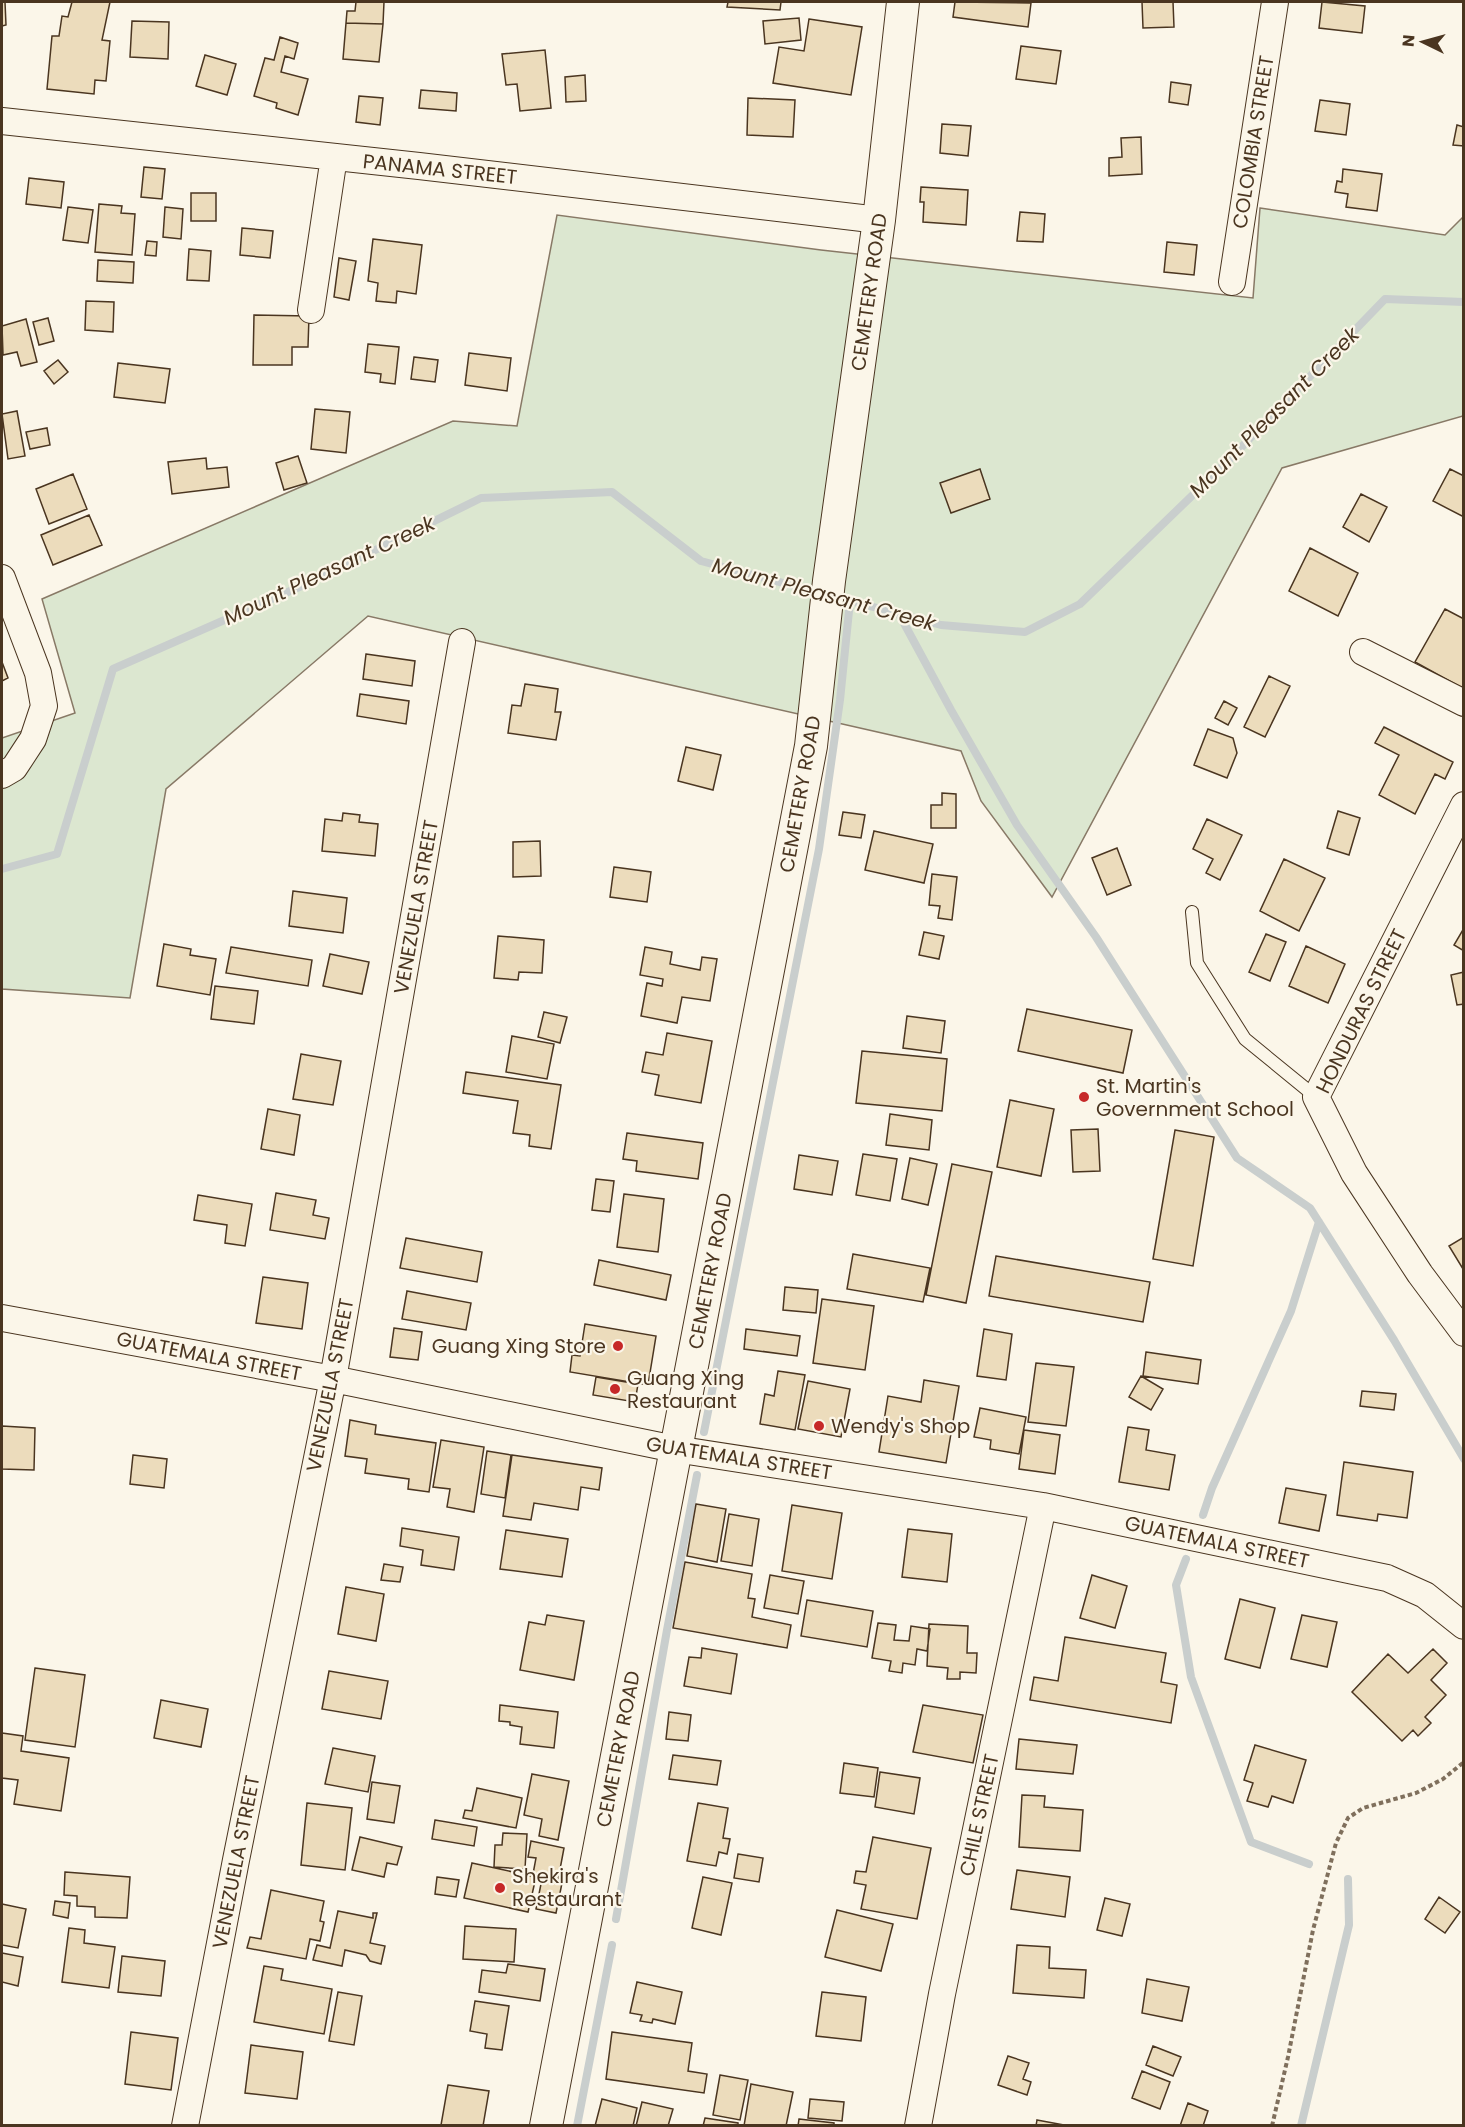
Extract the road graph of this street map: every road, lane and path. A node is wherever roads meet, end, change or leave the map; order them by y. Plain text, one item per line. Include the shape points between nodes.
1 (903, 2) edge
2 (1275, 2) edge
3 (2, 121) edge
4 (334, 157) junction
5 (879, 220) junction
6 (1232, 282) dead end
7 (311, 310) dead end
8 (2, 578) edge
9 (462, 642) dead end
10 (1363, 652) dead end
11 (1464, 702) edge
12 (2, 775) edge
13 (1464, 805) edge
14 (1192, 912) dead end
15 (1316, 1096) junction
16 (2, 1318) edge
17 (1464, 1334) edge
18 (333, 1379) junction
19 (675, 1449) junction
20 (1043, 1506) junction
21 (1464, 1626) edge
22 (1464, 1762) edge
23 (184, 2126) edge
24 (546, 2126) edge
25 (918, 2126) edge
26 (1272, 2126) edge

1 - 5 street, CEMETERY ROAD
2 - 6 street, COLOMBIA STREET
3 - 4 street, PANAMA STREET
4 - 5 street, PANAMA STREET
4 - 7 street
5 - 19 street, CEMETERY ROAD via 829,581 811,746
8 - 12 street via 38,673 44,706 33,739 14,768
9 - 18 street, VENEZUELA STREET
10 - 11 street
13 - 15 street, HONDURAS STREET
14 - 15 lane via 1197,963 1245,1039
15 - 17 street, HONDURAS STREET via 1354,1173
16 - 18 street, GUATEMALA STREET
18 - 19 street, GUATEMALA STREET
18 - 23 street, VENEZUELA STREET
19 - 20 street, GUATEMALA STREET
19 - 24 street, CEMETERY ROAD
20 - 21 street, GUATEMALA STREET via 1387,1578 1425,1595
20 - 25 street, CHILE STREET
22 - 26 path via 1416,1793 1363,1808 1348,1818 1336,1843 1313,1930

